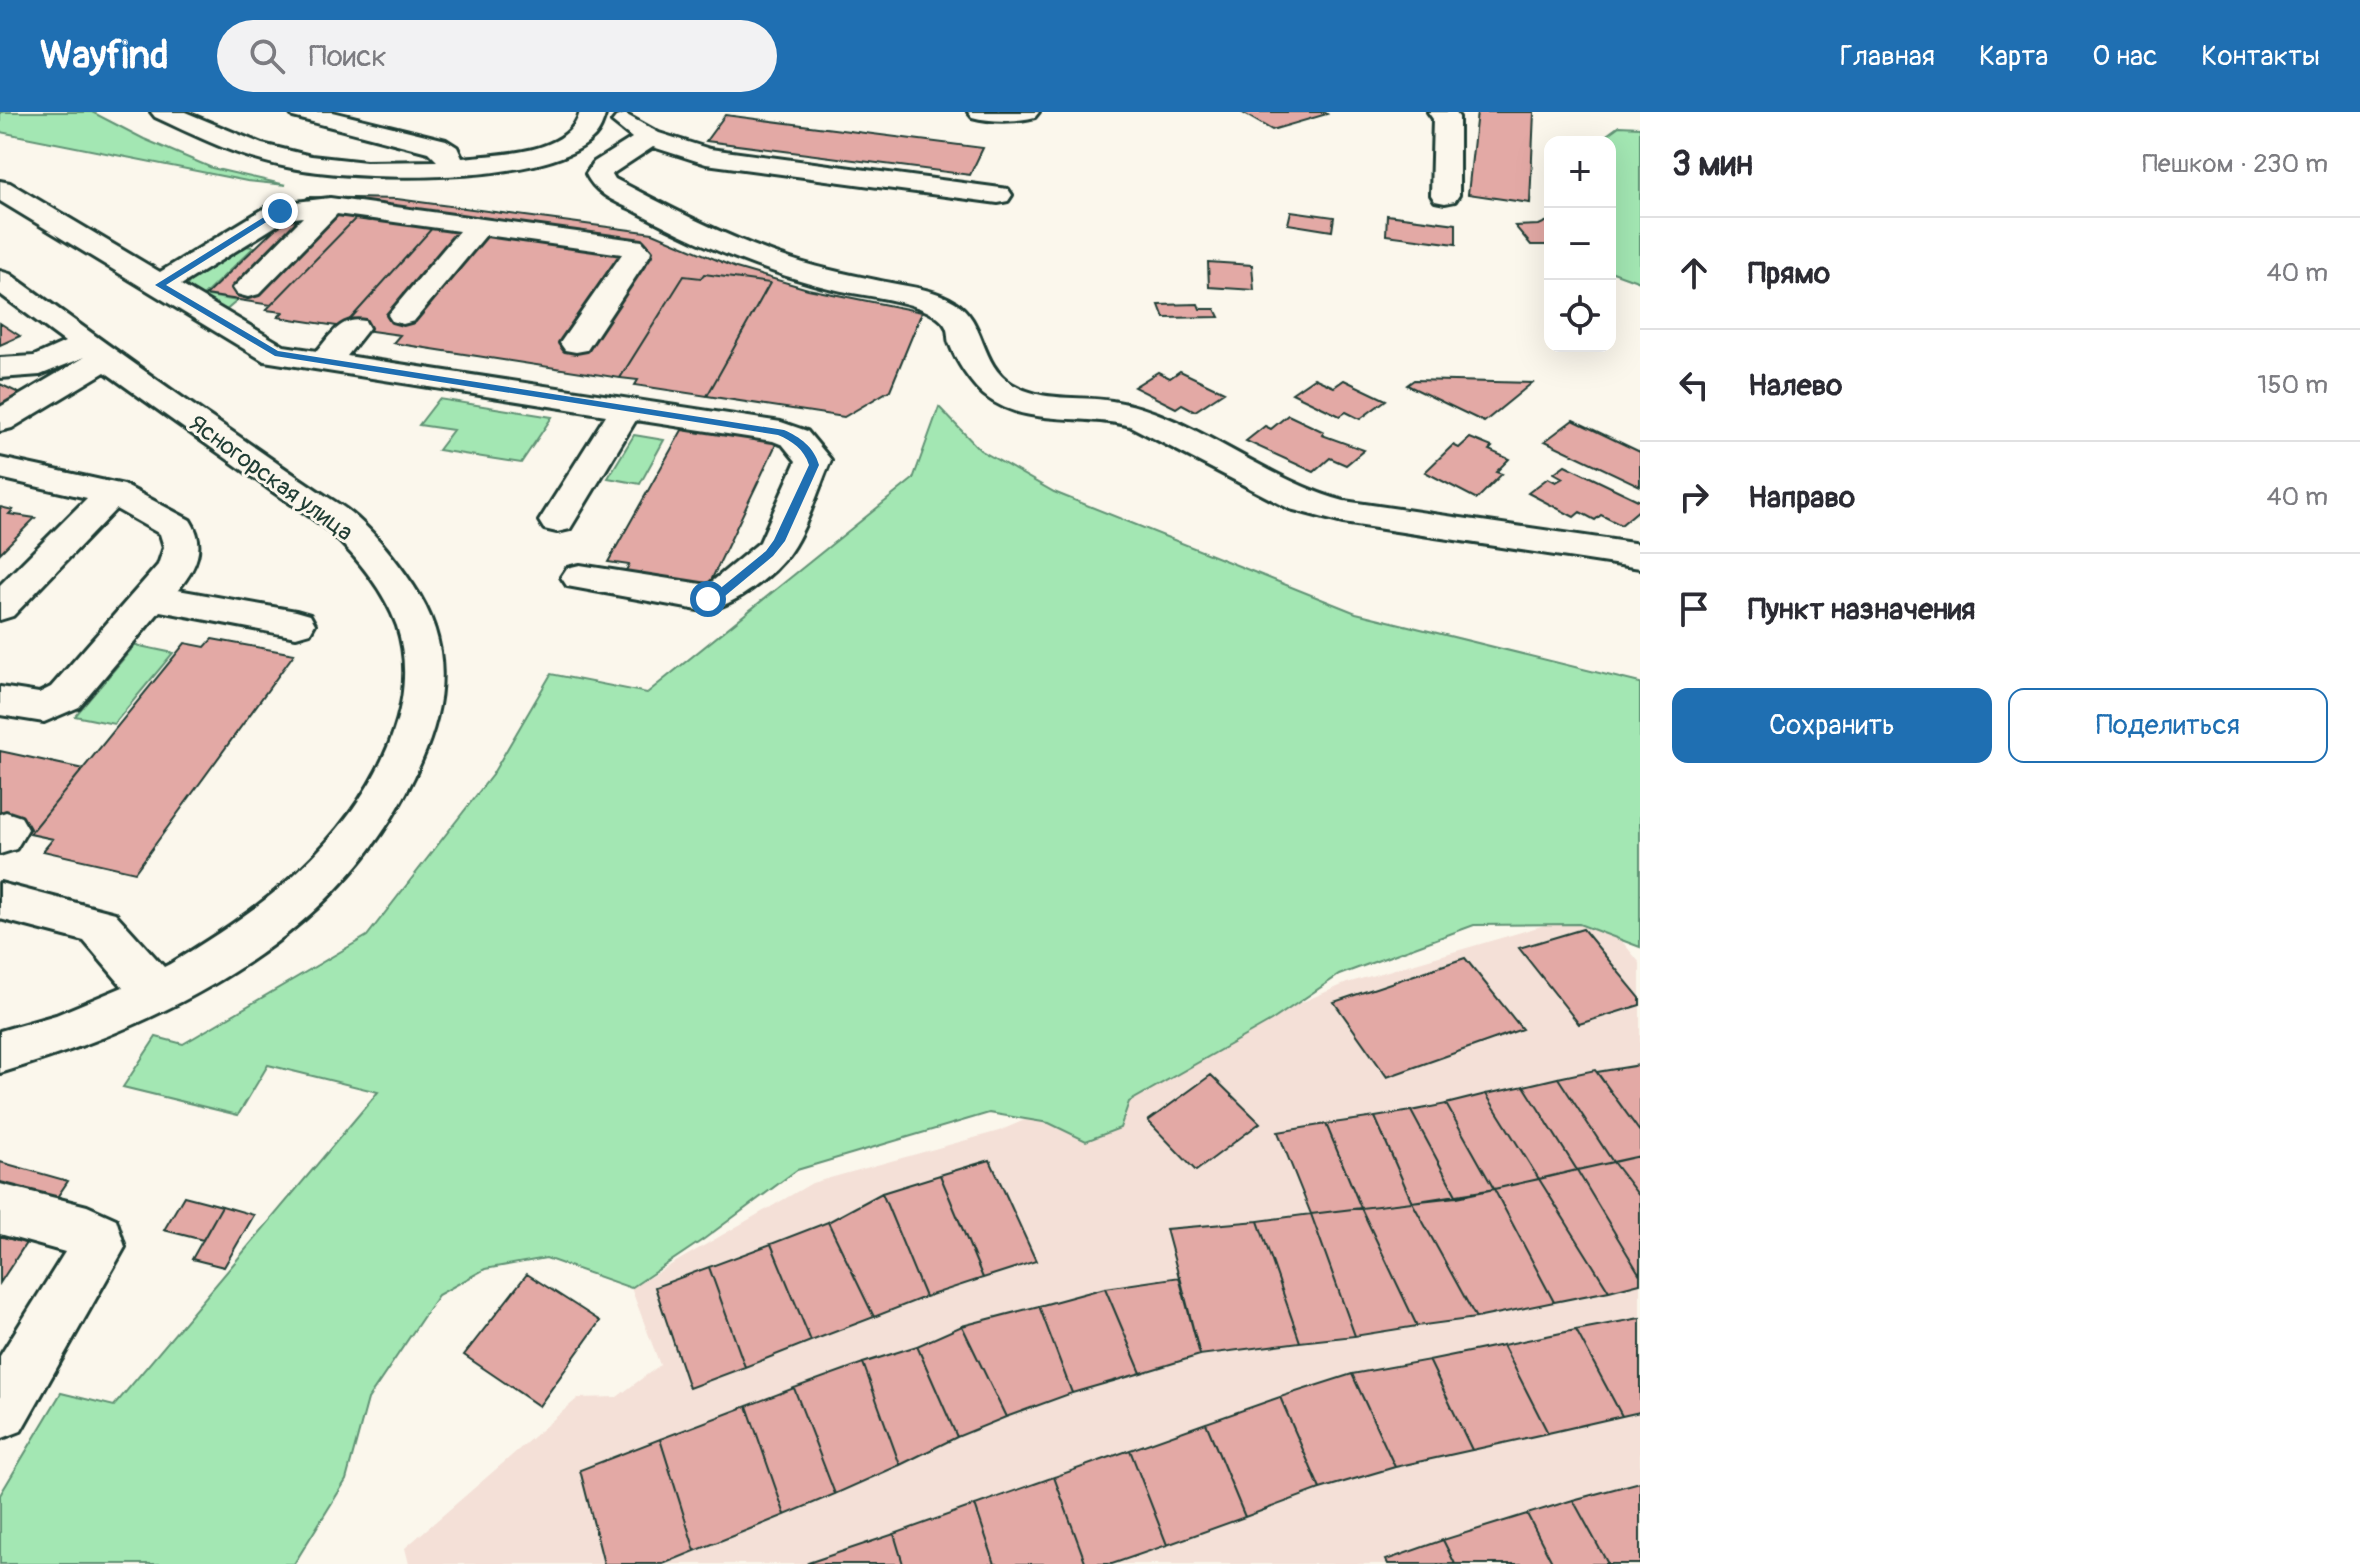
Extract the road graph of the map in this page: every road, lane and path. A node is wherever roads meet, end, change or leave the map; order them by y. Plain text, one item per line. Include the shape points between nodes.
1 (164, 112) edge
2 (302, 112) edge
3 (593, 112) edge
4 (609, 112) edge
5 (981, 112) edge
6 (1026, 112) edge
7 (1441, 112) edge
8 (650, 138) junction
9 (452, 169) junction
10 (0, 189) edge
11 (998, 195) dead end
12 (1445, 195) dead end
13 (330, 206) junction
14 (479, 225) junction
15 (0, 280) edge
16 (160, 285) junction
17 (403, 315) dead end
18 (228, 327) junction
19 (354, 328) dead end
20 (576, 343) dead end
21 (96, 351) junction
22 (466, 354) dead end
23 (324, 362) junction
24 (0, 368) edge
25 (446, 381) junction
26 (626, 409) junction
27 (0, 421) edge
28 (0, 468) edge
29 (112, 493) junction
30 (557, 521) dead end
31 (1640, 556) edge
32 (580, 577) dead end
33 (151, 597) junction
34 (0, 607) edge
35 (296, 624) dead end
36 (0, 701) edge
37 (0, 901) edge
38 (157, 993) junction
39 (0, 1052) edge
40 (0, 1209) edge
41 (0, 1410) edge

1 - 9 street via 216,137 283,158 349,169
2 - 9 street via 437,146 448,153
3 - 9 street via 588,128 563,145
4 - 8 street
5 - 6 street
7 - 12 street via 1446,117
8 - 11 street via 706,156
8 - 31 street via 603,168 599,174 604,184 692,230 780,265 944,308 961,323 965,345 985,376 1015,398 1142,419 1302,501 1343,512
10 - 16 street
13 - 14 street
13 - 16 street via 280,211
13 - 18 street
14 - 17 street
14 - 20 street via 622,244 637,251
15 - 21 street, Ясногорская улица
16 - 18 street
18 - 23 street via 275,354
19 - 23 street
21 - 24 street via 40,365
21 - 27 street
21 - 38 street, Ясногорская улица via 347,527 402,596 423,646 423,703 402,769 358,836 297,901 223,957
22 - 25 street
23 - 25 street
25 - 26 street via 589,388
26 - 30 street
26 - 32 street via 714,410 789,435 814,460 775,548 721,594 708,599
28 - 29 street
29 - 33 street via 177,528 182,547 175,569
29 - 34 street
33 - 35 street
33 - 36 street via 57,703 44,708
37 - 38 street via 99,926
38 - 39 street, Ясногорская улица via 33,1044
40 - 41 street via 87,1232 97,1237 98,1247

